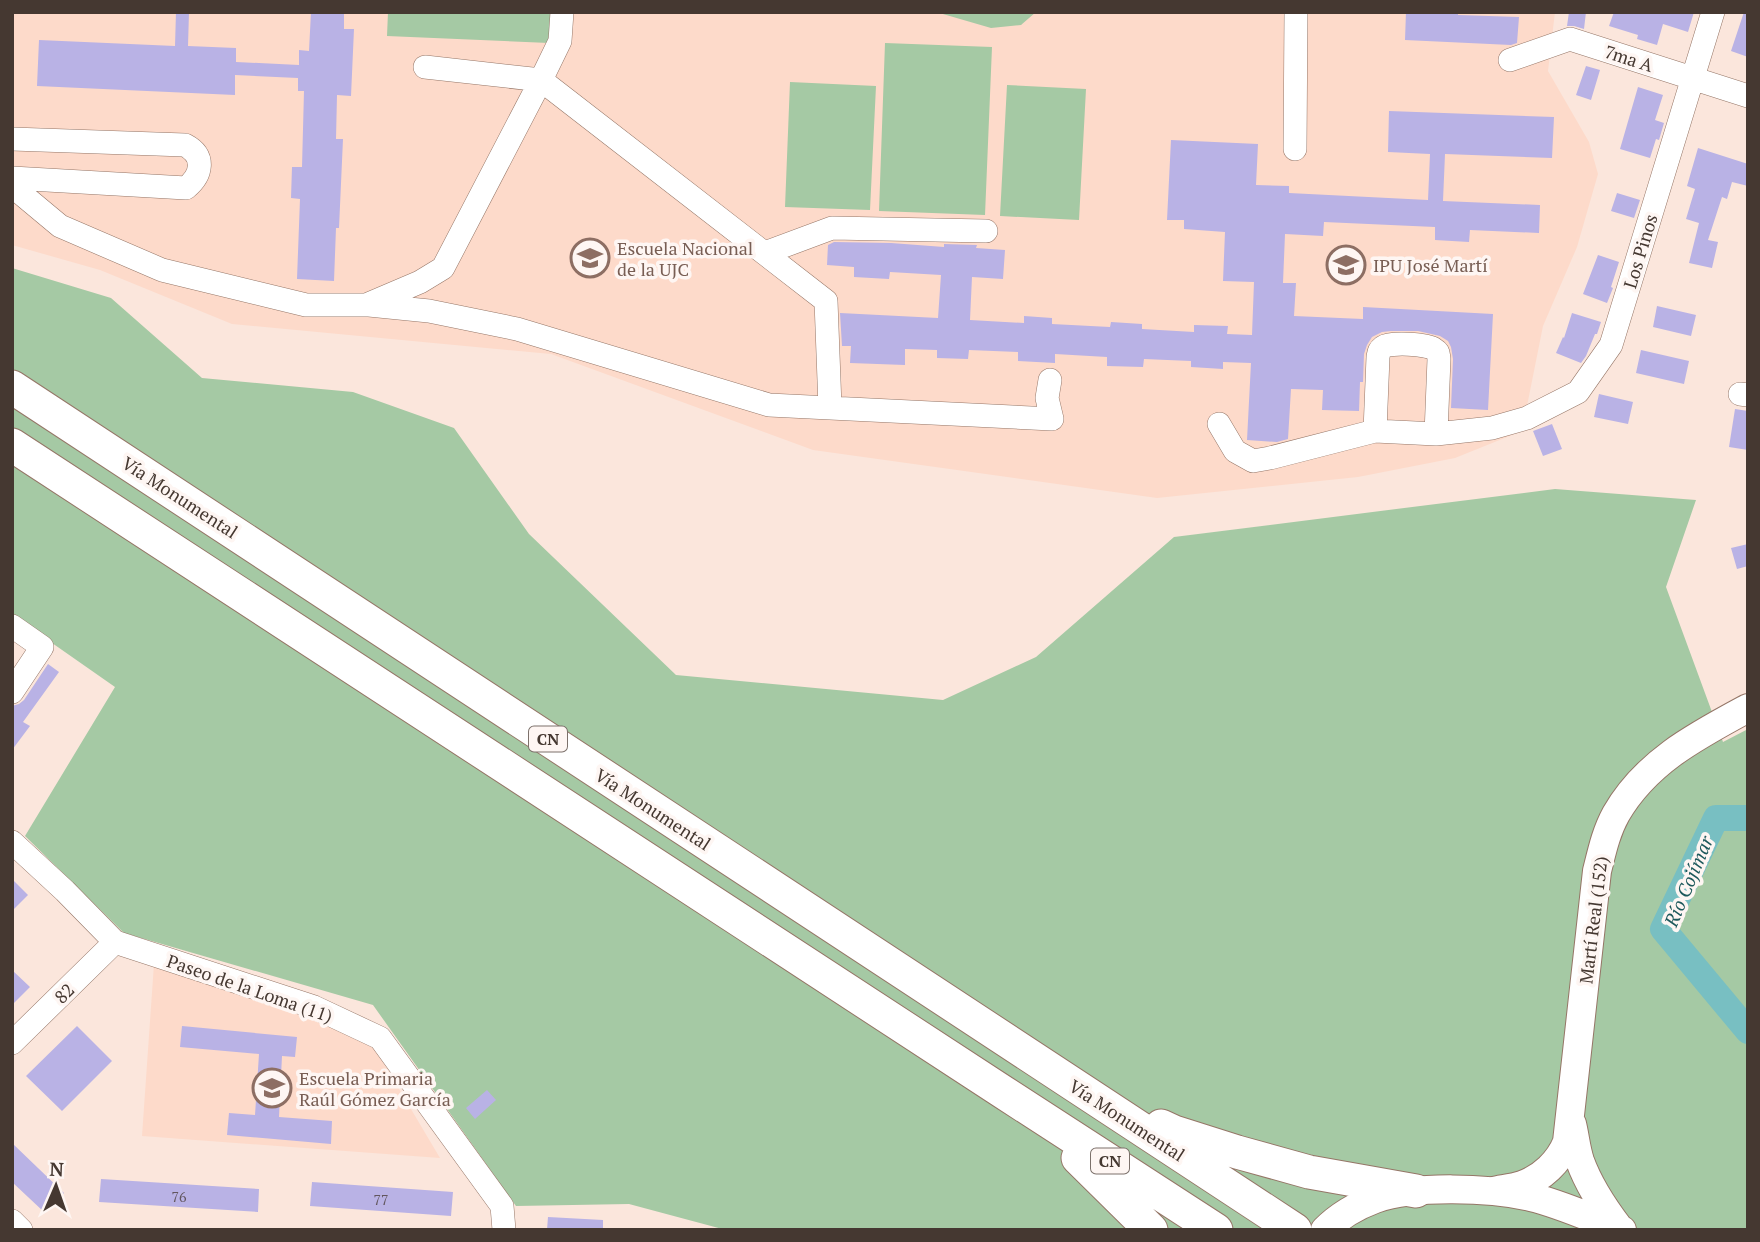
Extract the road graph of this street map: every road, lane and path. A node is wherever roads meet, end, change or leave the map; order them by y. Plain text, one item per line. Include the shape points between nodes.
1 (562, 12) edge
2 (1296, 12) edge
3 (1713, 12) edge
4 (1510, 60) dead end
5 (425, 67) dead end
6 (1693, 78) junction
7 (541, 80) junction
8 (1748, 96) edge
9 (12, 139) edge
10 (1296, 149) dead end
11 (12, 178) edge
12 (12, 186) edge
13 (986, 231) dead end
14 (765, 253) junction
15 (366, 305) junction
16 (1050, 380) dead end
17 (12, 387) edge
18 (830, 407) junction
19 (1219, 424) dead end
20 (1375, 431) junction
21 (1436, 434) junction
22 (12, 445) edge
23 (12, 626) edge
24 (12, 692) edge
25 (1748, 708) edge
26 (12, 842) edge
27 (115, 942) junction
28 (12, 1043) edge
29 (1084, 1091) junction
30 (1003, 1092) junction
31 (1571, 1116) junction
32 (1416, 1191) junction
33 (1493, 1191) junction
34 (12, 1221) edge
35 (1621, 1229) edge
36 (21, 1230) edge
37 (504, 1230) edge
38 (1151, 1230) edge
39 (1216, 1230) edge
40 (1295, 1230) edge
41 (1325, 1230) edge

1 - 7 street via 560,41
2 - 10 street
3 - 6 street, Los Pinos
4 - 6 street, 7ma A via 1570,39
5 - 7 street
6 - 8 street, 7ma A
6 - 21 street, Los Pinos via 1611,345 1578,392 1527,418 1492,428
7 - 14 street
7 - 15 street via 443,268
9 - 11 street via 186,145 195,150 199,160 198,174 186,188
12 - 15 street via 60,226 162,270 306,305
13 - 14 street via 832,228
14 - 18 street via 826,301
15 - 18 street via 429,311 517,329 769,405
16 - 18 street via 1047,398 1052,419
17 - 29 highway, Vía Monumental / CN
19 - 20 street, Los Pinos via 1235,451 1253,461
20 - 21 street, Los Pinos
20 - 21 street via 1380,350 1391,344 1425,345 1438,353 1439,359
22 - 30 highway, CN
23 - 24 street via 42,647
25 - 31 main road, Martí Real (152) via 1663,758 1615,815 1597,870
26 - 27 street, Paseo de la Loma (11)
27 - 28 street, 82
27 - 37 street, Paseo de la Loma (11) via 314,1007 380,1038 502,1206
29 - 32 highway via 1174,1132 1237,1152 1309,1172
29 - 40 highway, Vía Monumental / CN
30 - 38 highway
30 - 39 highway, CN
31 - 33 main road, Martí Real (152) via 1562,1155 1550,1167 1522,1185
31 - 35 main road, Martí Real (152) via 1590,1184
32 - 33 main road
32 - 41 main road via 1351,1209
33 - 35 main road via 1565,1207
34 - 36 street

